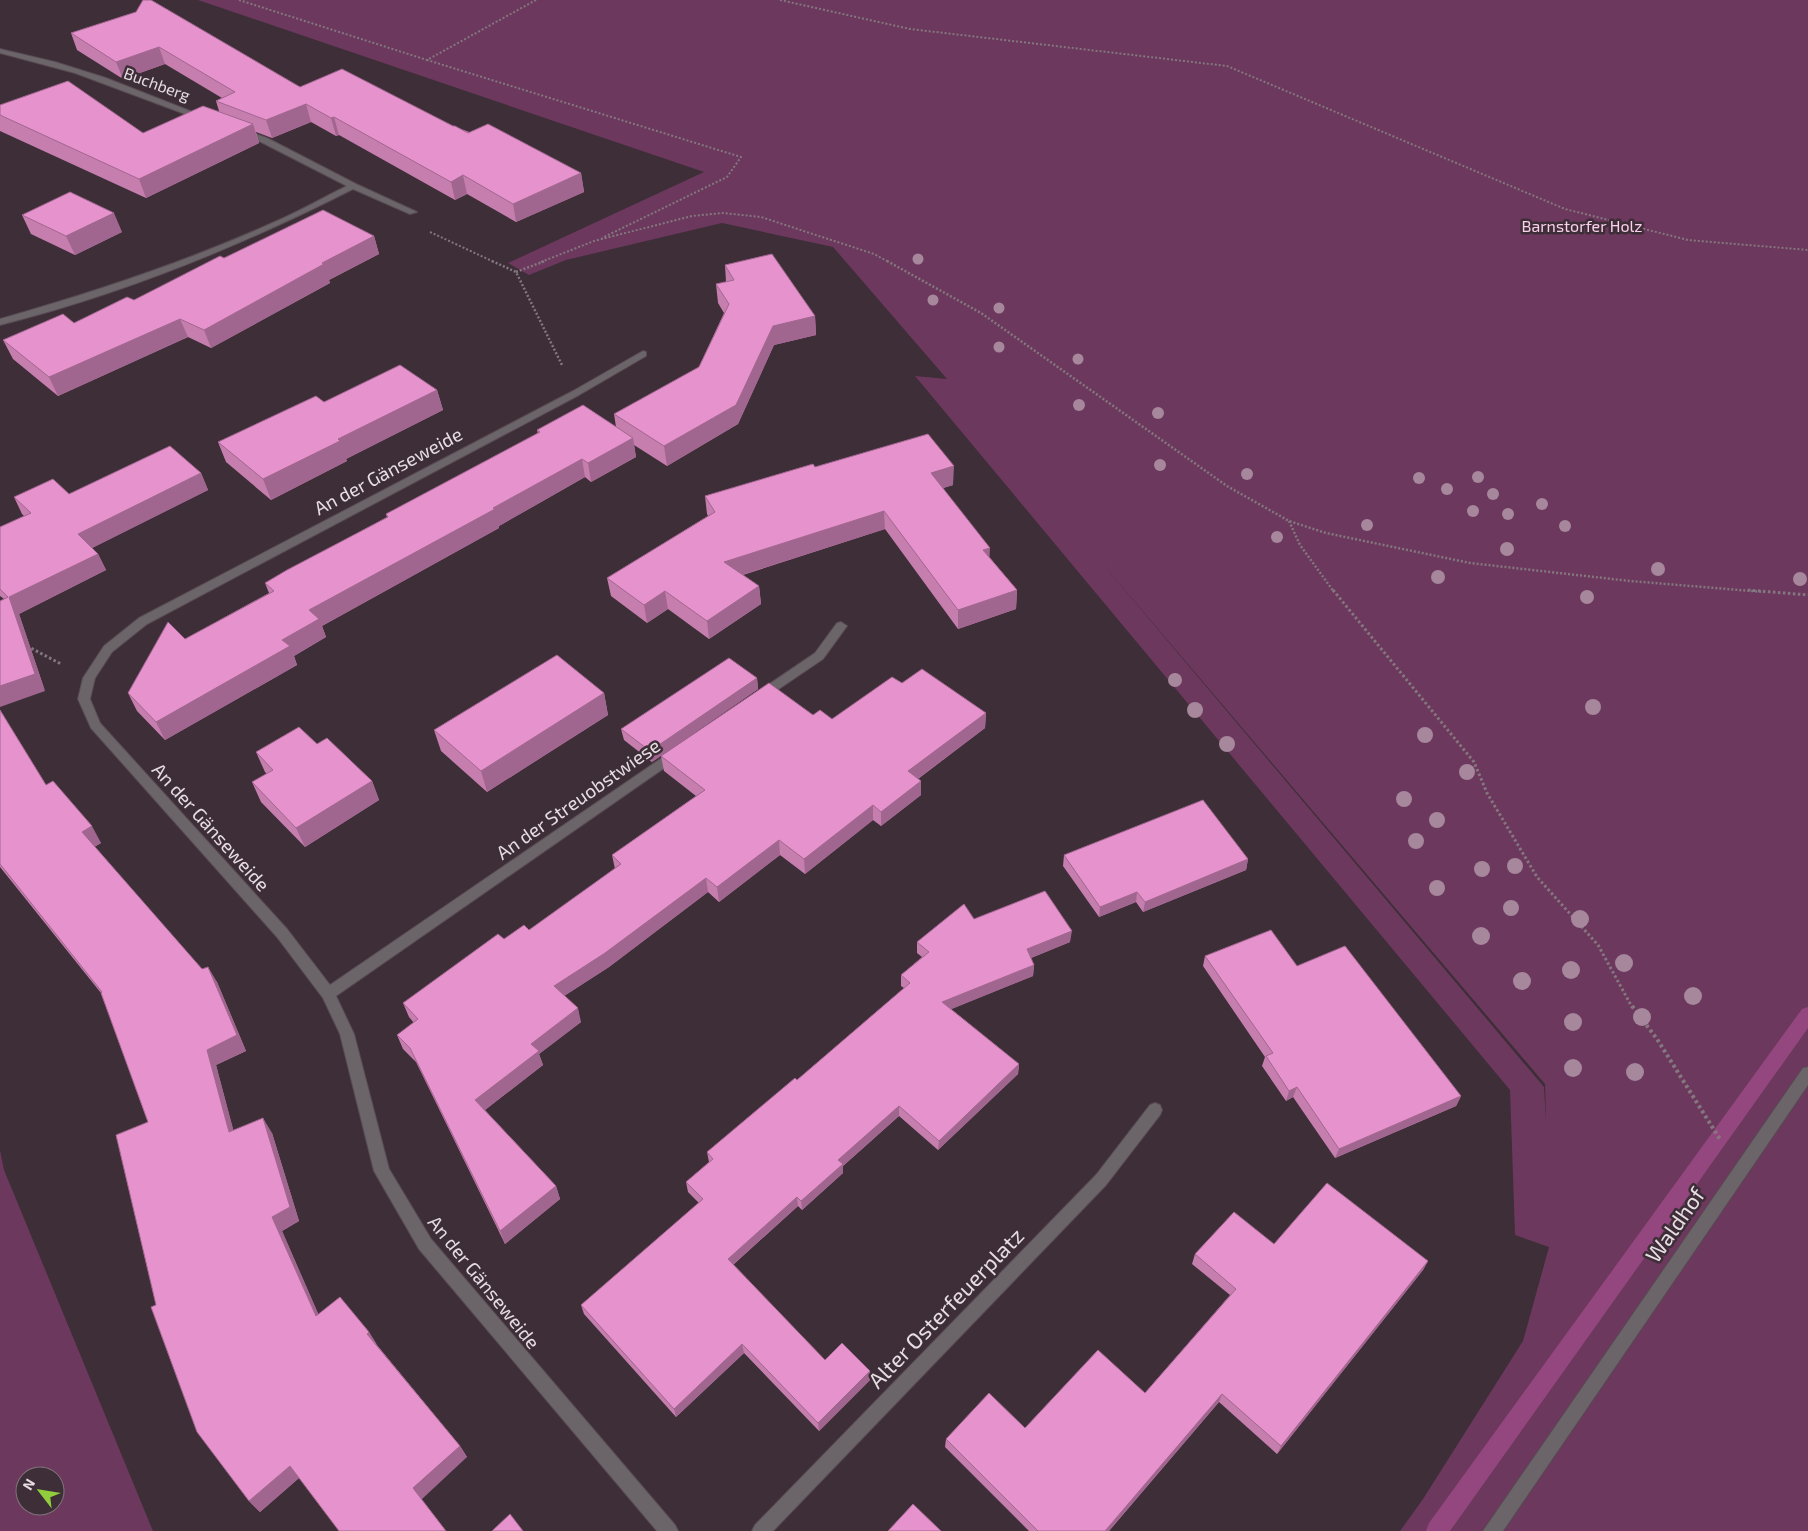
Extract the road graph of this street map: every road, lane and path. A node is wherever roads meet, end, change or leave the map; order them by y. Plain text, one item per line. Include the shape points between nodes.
1 (239, 0) edge
2 (536, 0) edge
3 (780, 0) edge
4 (0, 51) edge
5 (427, 60) junction
6 (217, 122) edge
7 (236, 130) edge
8 (353, 186) junction
9 (413, 212) joint
10 (594, 241) junction
11 (1808, 250) edge
12 (516, 272) junction
13 (0, 322) edge
14 (643, 354) dead end
15 (576, 393) junction
16 (1289, 521) junction
17 (1808, 595) edge
18 (841, 626) dead end
19 (27, 646) edge
20 (89, 678) junction
21 (753, 701) edge
22 (688, 746) edge
23 (328, 994) junction
24 (1808, 1073) edge
25 (1155, 1110) dead end
26 (1740, 1171) junction
27 (669, 1531) edge
28 (761, 1531) edge
29 (1492, 1531) edge

1 - 5 path
2 - 5 path
3 - 11 path via 910,29 1227,66 1565,209 1688,240
4 - 6 street, Buchberg via 133,91
5 - 10 path via 741,157 728,177
7 - 8 street via 264,140
8 - 9 street
8 - 13 street via 282,222 204,254
9 - 12 path via 410,223
10 - 12 path
10 - 16 path via 692,216 723,213 761,217 874,254 981,312 1227,486
12 - 15 path
14 - 15 street, An der Gänseweide
15 - 20 street, An der Gänseweide via 143,620 108,649
16 - 17 path via 1334,535 1470,563 1630,581
16 - 26 path via 1300,545 1348,610 1474,762 1487,793 1537,876 1598,944 1634,1010 1657,1039
18 - 21 street via 819,656
19 - 20 path
20 - 23 street, An der Gänseweide via 84,699 95,725 282,933
22 - 23 street, An der Streuobstwiese
23 - 27 street, An der Gänseweide via 347,1034 382,1171 424,1244
24 - 26 street, Waldhof
25 - 28 street, Alter Osterfeuerplatz via 1101,1180
26 - 29 street, Waldhof

